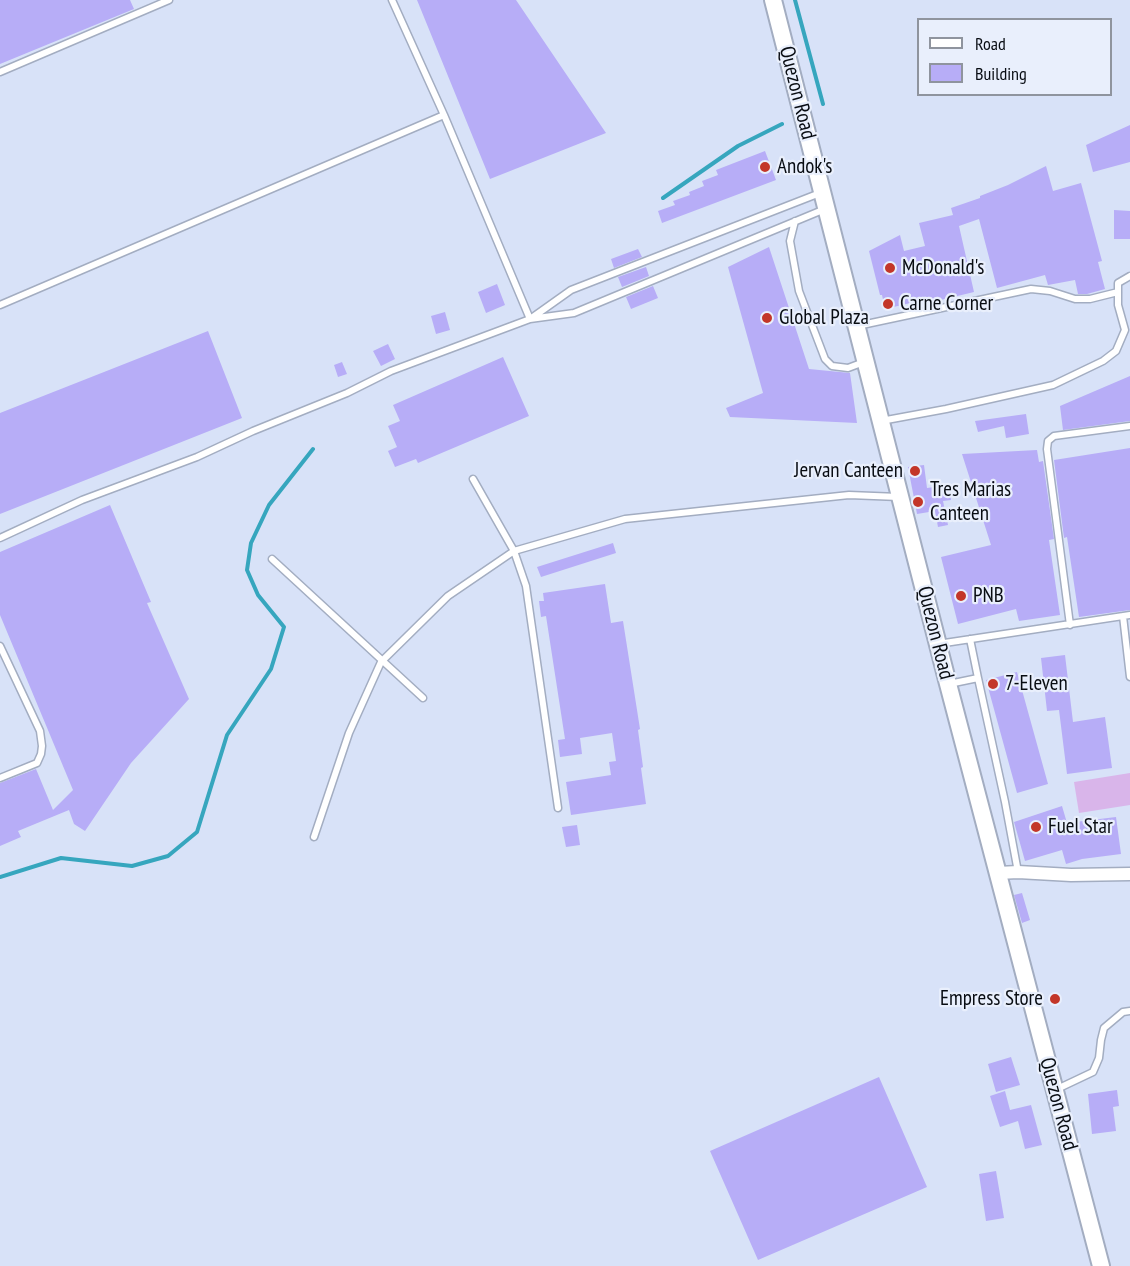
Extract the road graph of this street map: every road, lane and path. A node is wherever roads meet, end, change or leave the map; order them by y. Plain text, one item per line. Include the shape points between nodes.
1 (169, 0) edge
2 (392, 0) edge
3 (772, 0) edge
4 (0, 72) edge
5 (444, 115) junction
6 (824, 200) junction
7 (795, 221) junction
8 (1130, 276) edge
9 (1118, 292) junction
10 (0, 305) edge
11 (530, 319) junction
12 (856, 326) junction
13 (865, 362) junction
14 (881, 420) junction
15 (1130, 426) edge
16 (473, 479) dead end
17 (902, 497) junction
18 (0, 538) edge
19 (514, 551) junction
20 (272, 559) dead end
21 (1126, 616) edge
22 (1070, 625) junction
23 (970, 639) junction
24 (938, 644) junction
25 (0, 646) edge
26 (381, 662) junction
27 (1130, 676) edge
28 (978, 678) junction
29 (948, 684) junction
30 (423, 698) dead end
31 (0, 778) edge
32 (558, 808) dead end
33 (314, 837) dead end
34 (1018, 872) junction
35 (998, 873) junction
36 (1130, 874) edge
37 (1130, 1011) edge
38 (1054, 1090) junction
39 (1101, 1266) edge

1 - 4 lane
2 - 5 lane
3 - 6 main road, Quezon Road
5 - 10 lane
5 - 11 lane
6 - 7 lane
6 - 11 lane via 572,290
6 - 12 main road, Quezon Road
7 - 11 lane via 574,313
7 - 13 lane via 789,241 799,291 825,359 832,366 848,368
8 - 9 lane via 1118,283
9 - 12 lane via 1090,299 1031,289
9 - 14 lane via 1125,330 1116,351 1103,361 1053,385
11 - 18 lane via 391,371
12 - 13 main road, Quezon Road
13 - 14 main road, Quezon Road
14 - 17 main road, Quezon Road
15 - 22 lane via 1054,436 1048,441
16 - 19 lane
17 - 19 lane via 849,495 625,519
17 - 24 main road, Quezon Road
19 - 26 lane via 448,596
19 - 32 lane via 526,586
20 - 26 lane
21 - 22 lane
21 - 27 lane
22 - 23 lane
23 - 24 lane
23 - 28 lane
24 - 29 main road, Quezon Road
25 - 31 lane via 40,731 42,746 37,763
26 - 30 lane
26 - 33 lane via 349,733
28 - 29 lane
28 - 34 lane
29 - 35 main road, Quezon Road
34 - 35 street
34 - 36 street
35 - 38 main road, Quezon Road
37 - 38 lane via 1113,1018 1104,1028 1093,1072
38 - 39 main road, Quezon Road

